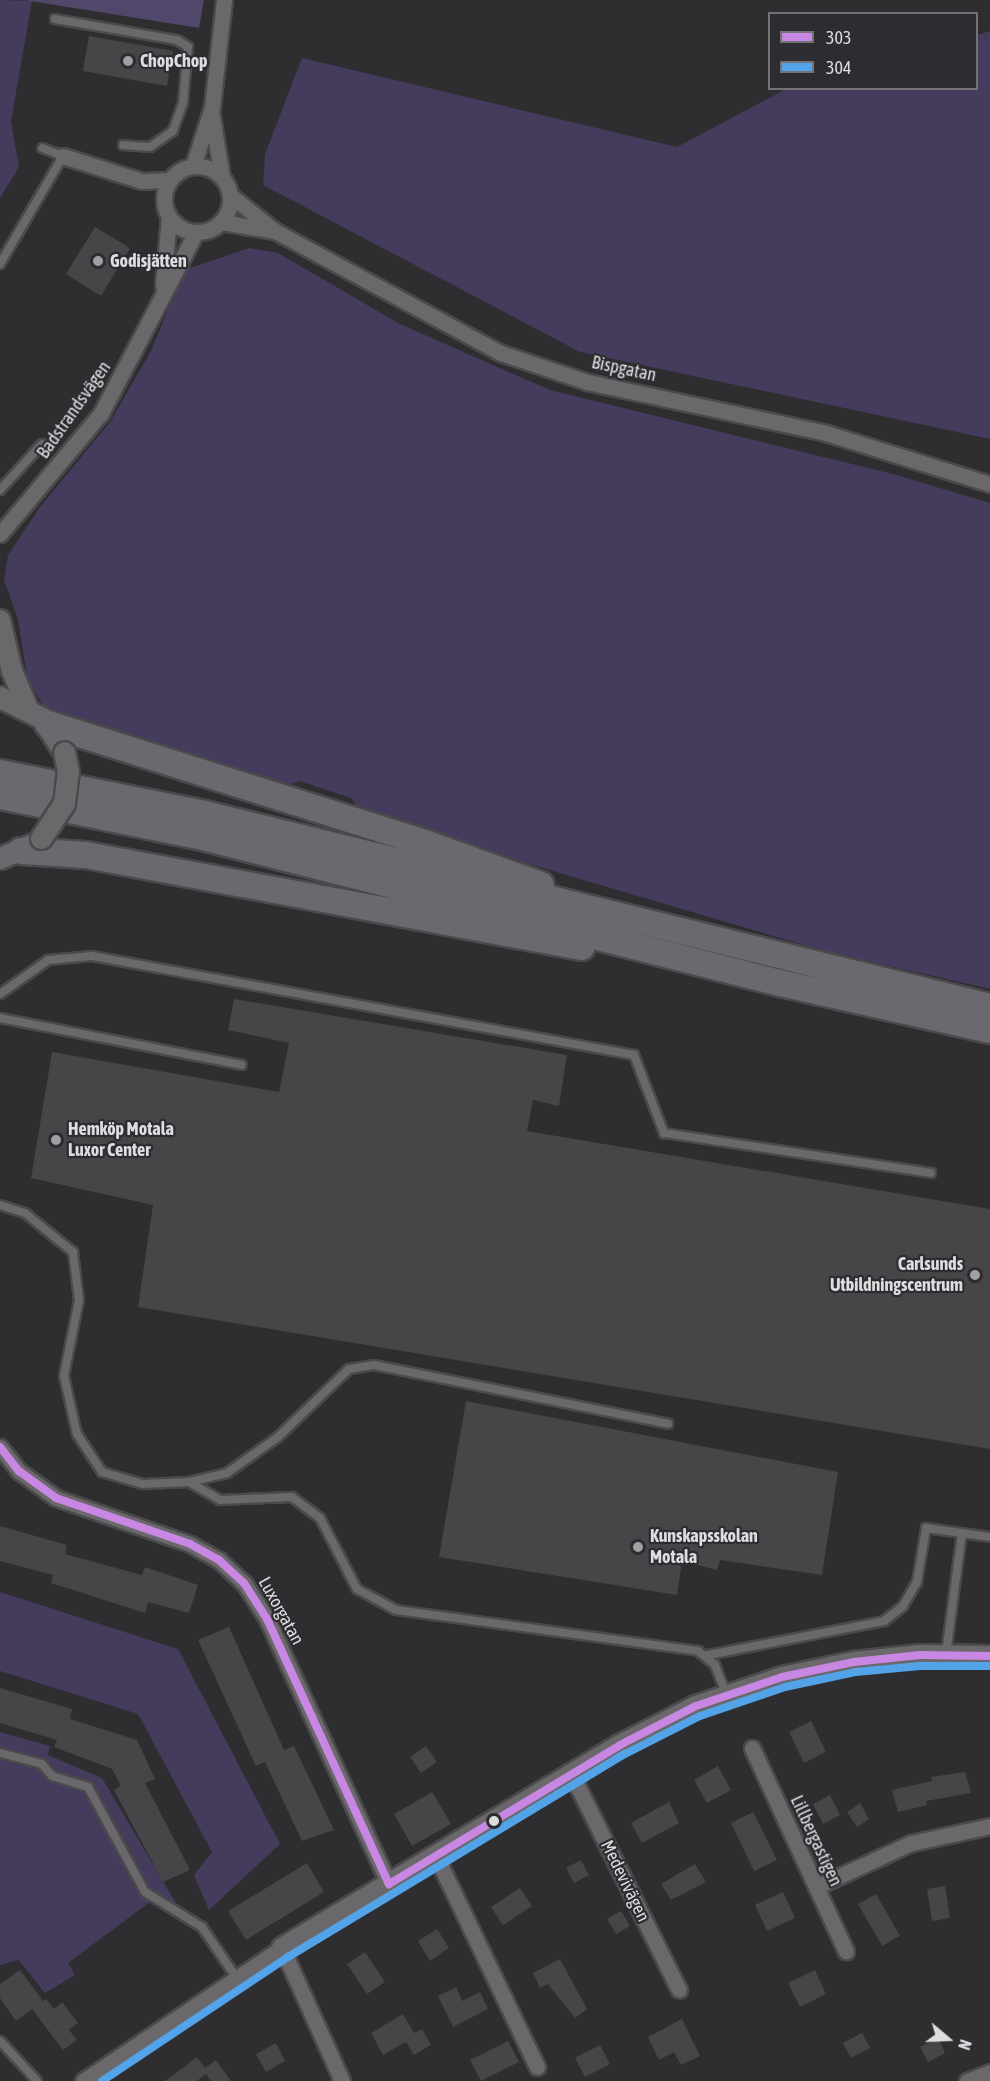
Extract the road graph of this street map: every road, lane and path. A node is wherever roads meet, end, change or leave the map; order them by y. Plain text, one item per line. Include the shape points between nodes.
1 (224, 0) edge
2 (55, 19) dead end
3 (212, 107) junction
4 (123, 145) dead end
5 (42, 148) dead end
6 (63, 156) junction
7 (193, 166) junction
8 (222, 177) junction
9 (170, 180) junction
10 (142, 181) junction
11 (230, 195) junction
12 (164, 200) junction
13 (169, 217) junction
14 (221, 222) junction
15 (275, 231) junction
16 (196, 232) junction
17 (0, 264) edge
18 (162, 296) junction
19 (42, 444) dead end
20 (990, 484) edge
21 (0, 490) edge
22 (0, 534) edge
23 (0, 620) edge
24 (3, 653) edge
25 (0, 697) edge
26 (27, 706) junction
27 (48, 724) junction
28 (0, 773) edge
29 (0, 796) edge
30 (21, 849) edge
31 (615, 917) junction
32 (780, 983) junction
33 (0, 994) edge
34 (990, 1007) edge
35 (0, 1018) edge
36 (990, 1030) edge
37 (241, 1065) dead end
38 (931, 1173) dead end
39 (0, 1205) edge
40 (668, 1424) dead end
41 (0, 1447) edge
42 (189, 1482) junction
43 (962, 1533) junction
44 (990, 1537) edge
45 (708, 1654) junction
46 (946, 1654) junction
47 (990, 1656) edge
48 (726, 1695) junction
49 (752, 1748) dead end
50 (0, 1753) edge
51 (571, 1773) junction
52 (990, 1826) edge
53 (436, 1856) junction
54 (389, 1884) junction
55 (816, 1887) junction
56 (282, 1948) junction
57 (846, 1951) dead end
58 (236, 1977) junction
59 (679, 1990) dead end
60 (0, 2041) edge
61 (537, 2067) dead end
62 (990, 2072) edge
63 (37, 2081) edge
64 (83, 2081) edge
65 (342, 2081) edge
66 (967, 2081) edge

1 - 3 street
2 - 4 lane via 177,40 188,47 183,103 174,131 150,147
3 - 7 street
3 - 8 street
5 - 6 lane
6 - 10 street
6 - 17 lane
7 - 8 street
7 - 9 street
8 - 11 street
9 - 10 street
9 - 12 street
10 - 12 street
11 - 14 street
11 - 15 street, Bispgatan
12 - 13 street, Badstrandsvägen
13 - 16 street via 181,228
13 - 18 street, Badstrandsvägen
14 - 15 street, Bispgatan
14 - 16 street
15 - 20 street, Bispgatan via 452,331 543,369 788,423
16 - 18 street, Badstrandsvägen
18 - 22 street, Badstrandsvägen via 143,340 101,413
19 - 21 lane
23 - 24 street
24 - 26 street
25 - 26 main road
26 - 27 main road
27 - 30 main road, bridge via 64,752 68,772 64,803
27 - 31 highway via 120,751 425,843
28 - 31 highway via 205,814
29 - 32 highway via 221,842
30 - 32 highway via 86,855
31 - 34 highway
32 - 36 highway
33 - 38 lane via 48,960 92,956 634,1055 664,1133
35 - 37 lane
39 - 42 lane via 25,1213 74,1252 79,1299 63,1376 77,1434 102,1472 143,1484
40 - 42 lane via 374,1365 349,1369 278,1437 227,1473
41 - 54 street, Luxorgatan via 20,1471 56,1498 190,1544 219,1560 244,1583 267,1619
42 - 45 lane via 220,1500 292,1497 320,1518 357,1589 396,1610
43 - 44 lane
43 - 45 lane via 926,1528 918,1582 903,1606 884,1621
43 - 46 lane
45 - 48 lane
46 - 47 street
46 - 48 street via 823,1668
48 - 51 street via 662,1722
49 - 55 street, Lillbergastigen
50 - 58 lane via 42,1764 52,1776 88,1787 145,1892 202,1927
51 - 53 street
51 - 59 street, Medevivägen
52 - 55 street via 911,1843
53 - 54 street
53 - 61 street
54 - 56 street
55 - 57 street, Lillbergastigen
56 - 58 street
56 - 65 street
58 - 64 street
60 - 63 lane
62 - 66 street

